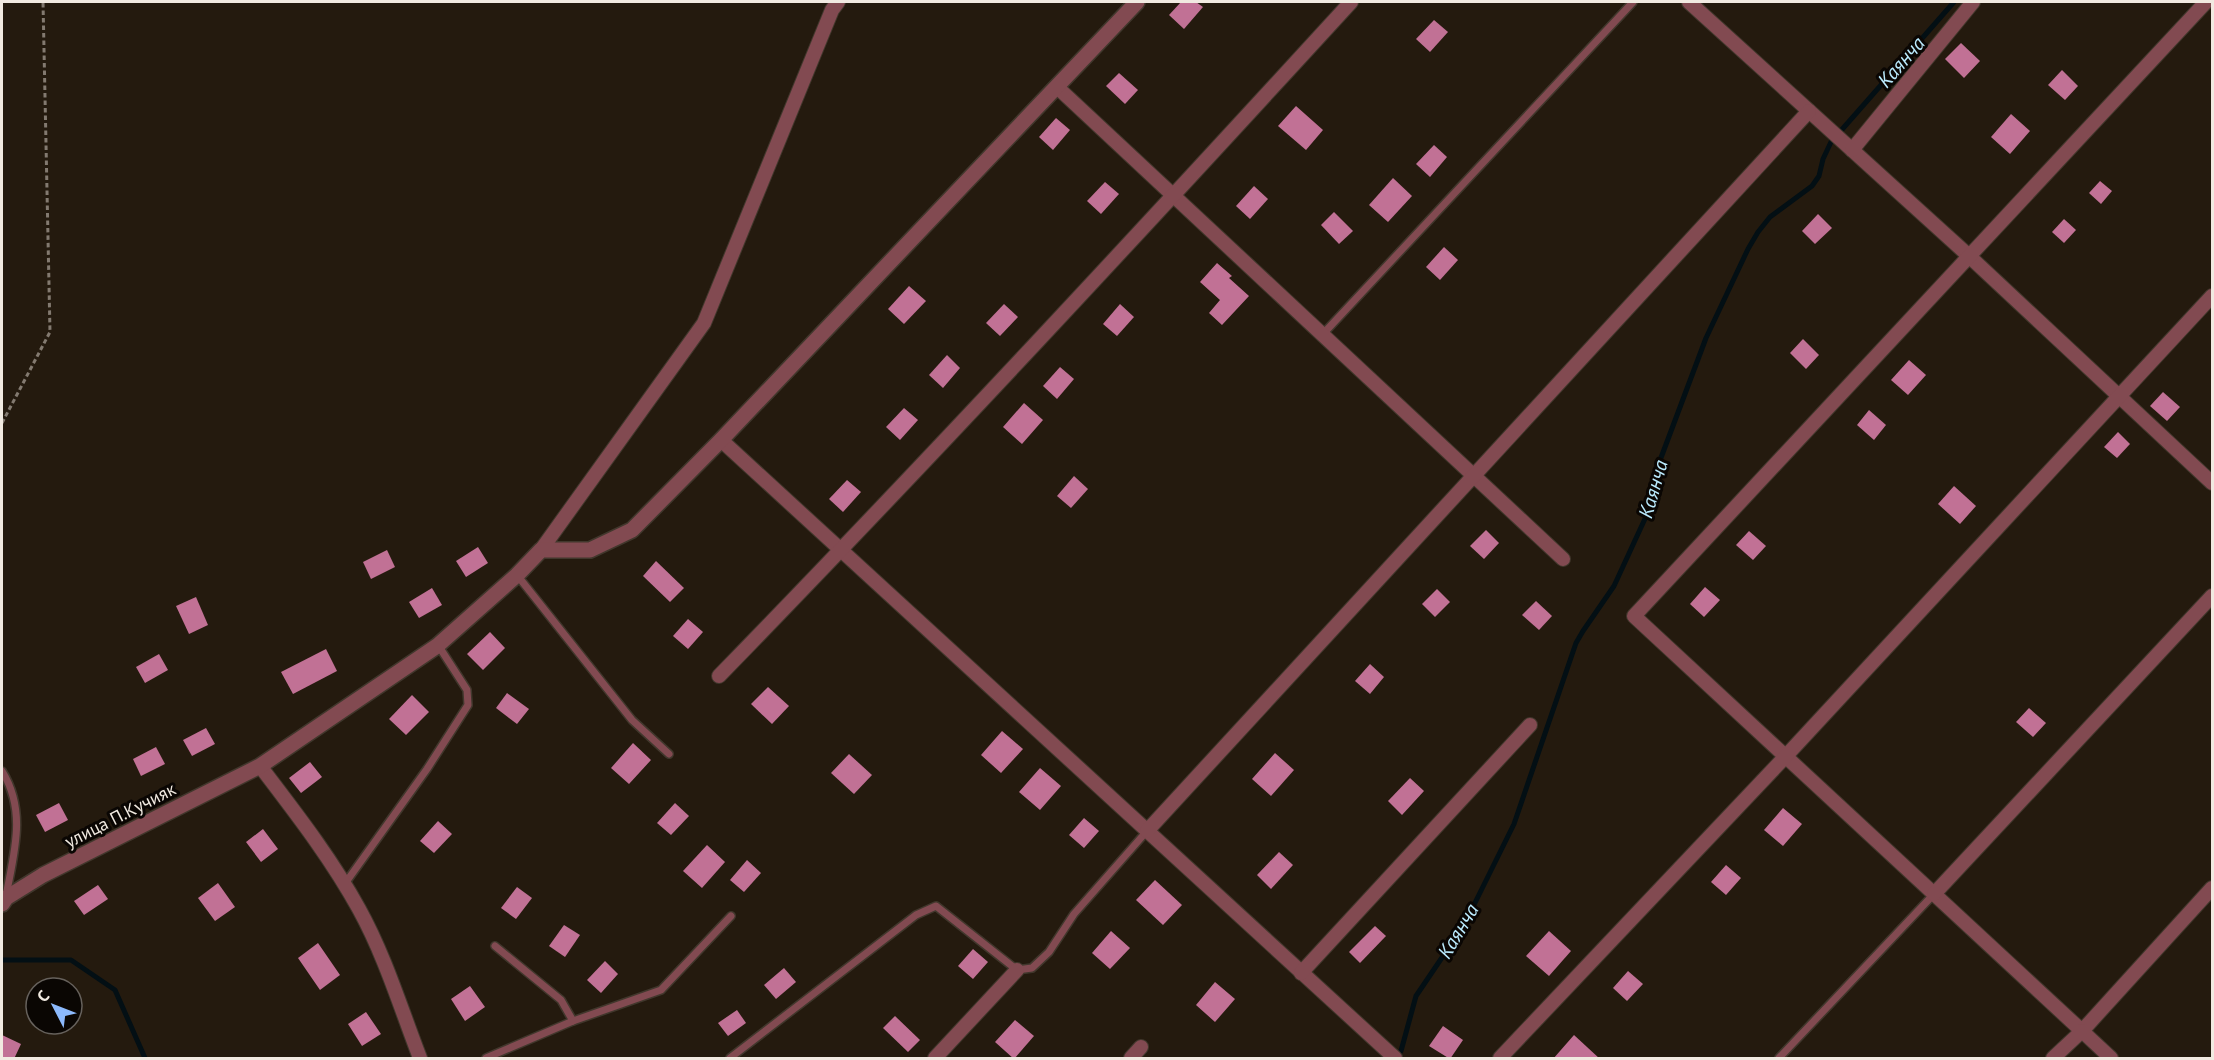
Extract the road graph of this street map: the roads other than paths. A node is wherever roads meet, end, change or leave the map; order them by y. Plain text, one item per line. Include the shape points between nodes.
1 (838, 2) edge
2 (1137, 2) edge
3 (1351, 2) edge
4 (1633, 2) edge
5 (1689, 2) edge
6 (1972, 2) edge
7 (2206, 2) edge
8 (1057, 87) junction
9 (1809, 111) junction
10 (1852, 150) junction
11 (1174, 195) junction
12 (1969, 256) junction
13 (2212, 296) edge
14 (1323, 334) junction
15 (2119, 397) junction
16 (721, 440) junction
17 (1474, 476) junction
18 (2212, 483) edge
19 (542, 550) junction
20 (841, 551) junction
21 (1563, 559) dead end
22 (517, 575) junction
23 (2212, 596) edge
24 (438, 645) junction
25 (719, 676) dead end
26 (1530, 725) dead end
27 (669, 754) dead end
28 (1785, 757) junction
29 (260, 766) junction
30 (2, 771) edge
31 (1147, 831) junction
32 (344, 885) junction
33 (2212, 888) edge
34 (1934, 894) junction
35 (4, 901) edge
36 (731, 916) dead end
37 (495, 945) dead end
38 (1017, 970) junction
39 (1301, 973) junction
40 (573, 1021) junction
41 (2082, 1032) junction
42 (1141, 1047) dead end
43 (420, 1059) edge
44 (486, 1059) edge
45 (730, 1059) edge
46 (935, 1059) edge
47 (1131, 1059) edge
48 (1395, 1059) edge
49 (1500, 1059) edge
50 (1779, 1059) edge
51 (2053, 1059) edge
52 (2111, 1059) edge

1 - 19 street via 831,10 704,322
2 - 8 street
3 - 11 street
4 - 14 lane
5 - 9 street
6 - 10 street
7 - 12 street
8 - 11 street
8 - 16 street
9 - 10 street
9 - 17 street
10 - 12 street
11 - 14 street
11 - 20 street
12 - 15 street
12 - 28 street via 1634,616
13 - 15 street
14 - 17 street
15 - 18 street
15 - 28 street
16 - 19 street via 632,530 590,550
16 - 20 street
17 - 21 street
17 - 31 street
19 - 22 street, улица П.Кучияк
20 - 25 street
20 - 31 street
22 - 24 street, улица П.Кучияк
22 - 27 lane via 633,720
23 - 34 street
24 - 29 street, улица П.Кучияк
24 - 32 lane via 467,690 468,705
26 - 39 street
28 - 34 street
28 - 49 street
29 - 32 street via 308,828
29 - 35 street, улица П.Кучияк via 43,876
30 - 35 lane via 17,805 17,838
31 - 38 lane via 1074,914 1049,952 1032,968
31 - 39 street
32 - 43 street via 387,970
33 - 41 street
34 - 41 street
34 - 50 lane
36 - 40 lane via 661,990
37 - 40 lane via 561,1000
38 - 45 lane via 936,906 916,915
38 - 46 street
39 - 48 street
40 - 44 lane
41 - 51 street
41 - 52 street
42 - 47 street

